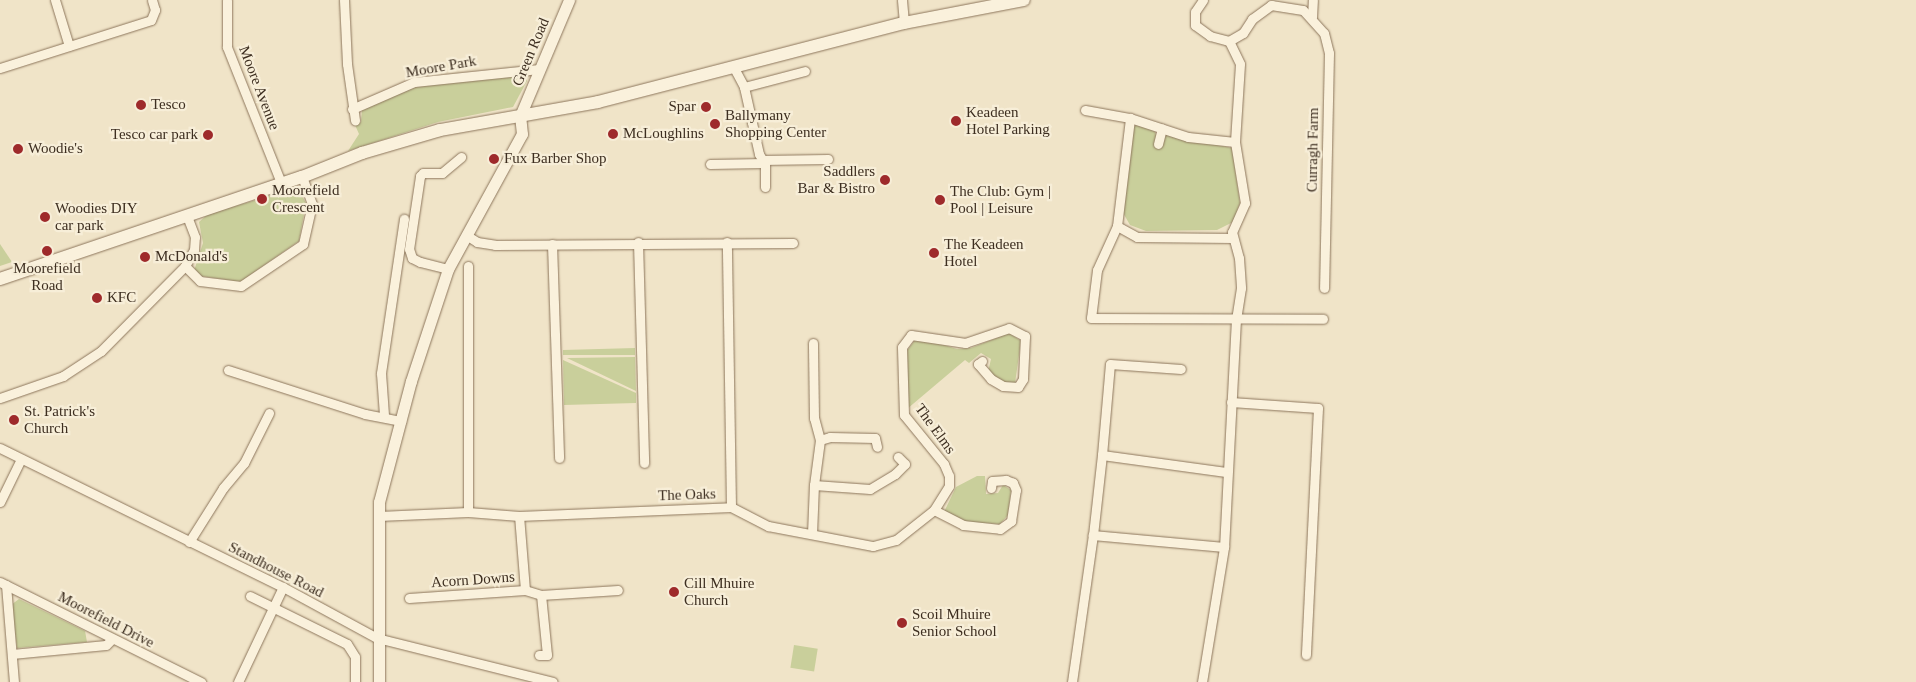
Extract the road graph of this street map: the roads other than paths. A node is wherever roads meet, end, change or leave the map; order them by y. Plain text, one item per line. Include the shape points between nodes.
1 (55, 0) edge
2 (152, 0) edge
3 (227, 0) edge
4 (344, 0) edge
5 (569, 0) edge
6 (902, 0) edge
7 (1024, 0) edge
8 (1203, 0) edge
9 (1313, 0) edge
10 (1312, 17) junction
11 (904, 23) junction
12 (1229, 41) junction
13 (69, 46) junction
14 (733, 66) junction
15 (0, 68) edge
16 (539, 70) junction
17 (804, 71) dead end
18 (744, 87) junction
19 (352, 109) junction
20 (1085, 110) dead end
21 (520, 116) junction
22 (1130, 118) junction
23 (356, 120) dead end
24 (1162, 128) junction
25 (1236, 142) junction
26 (1158, 144) dead end
27 (461, 158) dead end
28 (828, 160) dead end
29 (763, 161) junction
30 (710, 164) dead end
31 (302, 177) junction
32 (281, 183) junction
33 (765, 187) dead end
34 (187, 216) junction
35 (404, 220) dead end
36 (1117, 226) junction
37 (466, 235) junction
38 (1233, 238) junction
39 (638, 242) junction
40 (727, 242) junction
41 (793, 243) dead end
42 (552, 244) junction
43 (185, 266) junction
44 (468, 266) dead end
45 (448, 269) junction
46 (0, 279) edge
47 (1324, 288) dead end
48 (1236, 319) junction
49 (1323, 319) dead end
50 (813, 343) dead end
51 (982, 360) dead end
52 (1181, 369) dead end
53 (228, 370) dead end
54 (0, 398) edge
55 (1231, 402) junction
56 (269, 413) dead end
57 (384, 415) junction
58 (401, 420) junction
59 (820, 440) junction
60 (877, 447) dead end
61 (0, 448) edge
62 (1102, 455) junction
63 (898, 457) dead end
64 (559, 458) dead end
65 (21, 460) junction
66 (644, 463) dead end
67 (1226, 472) junction
68 (814, 485) junction
69 (991, 488) dead end
70 (0, 502) edge
71 (731, 507) junction
72 (934, 510) junction
73 (468, 512) junction
74 (379, 516) junction
75 (519, 516) junction
76 (812, 534) junction
77 (1093, 535) junction
78 (189, 542) junction
79 (1224, 547) junction
80 (3, 583) edge
81 (283, 587) junction
82 (525, 590) junction
83 (618, 590) dead end
84 (542, 595) junction
85 (250, 596) dead end
86 (409, 598) dead end
87 (273, 607) junction
88 (377, 638) junction
89 (112, 639) junction
90 (12, 654) junction
91 (539, 655) dead end
92 (1306, 655) dead end
93 (14, 682) edge
94 (201, 682) edge
95 (238, 682) edge
96 (355, 682) edge
97 (379, 682) edge
98 (553, 682) edge
99 (1072, 682) edge
100 (1202, 682) edge

1 - 13 street
2 - 13 street via 155,10 151,20
3 - 32 street, Moore Avenue via 227,47
4 - 19 street
5 - 16 street, Green Road
6 - 11 street
7 - 11 main road
8 - 12 street via 1193,18 1196,25 1210,36
9 - 10 street
10 - 12 street via 1290,6 1271,5 1252,19 1243,33
10 - 47 street, Curragh Farm via 1324,33 1328,53
11 - 14 main road
12 - 25 street via 1240,64
13 - 15 street
14 - 18 street
14 - 21 main road via 598,102
16 - 19 street, Moore Park via 414,82
16 - 21 street, Green Road
17 - 18 street
18 - 29 street
19 - 23 street
20 - 22 street
21 - 31 main road via 440,130 362,153
21 - 37 street, Green Road via 522,134
22 - 24 street
22 - 36 street
24 - 25 street via 1188,136
24 - 26 street
25 - 38 street via 1245,204 1232,232
27 - 45 street via 442,174 423,173 420,176 409,249 412,258
28 - 29 street
29 - 30 street
29 - 33 street
31 - 32 main road
31 - 43 street via 312,204 303,244 240,286 200,281
32 - 34 main road
34 - 43 street via 195,244
34 - 46 main road
35 - 57 street via 381,373
36 - 38 street via 1137,237
36 - 48 street via 1097,270 1092,318
37 - 42 street via 477,242 495,244
37 - 45 street, Green Road
38 - 48 street via 1239,258 1241,288
39 - 40 street
39 - 42 street
39 - 66 street
40 - 41 street
40 - 71 street, The Oaks
42 - 64 street
43 - 54 street via 88,361 63,376
44 - 73 street
45 - 58 street, Green Road
48 - 49 street
48 - 55 street
50 - 59 street via 814,418
51 - 72 street, The Elms via 978,364 991,379 1002,386 1018,387 1022,379 1025,336 1009,328 965,343 911,335 902,347 904,415 944,464 949,476 949,486
52 - 62 street via 1110,364
53 - 57 street via 365,414
55 - 67 street
55 - 92 street via 1318,408
56 - 78 street via 244,463 223,488
57 - 58 street
58 - 74 street, Green Road via 379,502
59 - 60 street via 830,437 875,438
59 - 68 street
61 - 65 street, Standhouse Road
62 - 67 street
62 - 77 street
63 - 68 street via 905,464 870,489
65 - 70 street
65 - 78 street, Standhouse Road
67 - 79 street
68 - 76 street
69 - 72 street via 992,481 1006,480 1013,483 1016,490 1011,520 1000,529 963,525
71 - 75 street, The Oaks
71 - 76 street, The Elms via 768,526
72 - 76 street, The Elms via 904,535 873,546
73 - 74 street, The Oaks
73 - 75 street, The Oaks
74 - 88 street, Green Road
75 - 82 street, Acorn Downs
77 - 79 street
77 - 99 street
78 - 81 street, Standhouse Road
79 - 100 street
80 - 89 street, Moorefield Drive
80 - 90 street
81 - 87 street
81 - 88 street, Standhouse Road
82 - 84 street
82 - 86 street, Acorn Downs
83 - 84 street
84 - 91 street via 547,655
85 - 87 street
87 - 95 street
87 - 96 street via 347,644 355,657
88 - 97 street, Green Road
88 - 98 street, Standhouse Road
89 - 90 street via 106,645
89 - 94 street, Moorefield Drive
90 - 93 street

